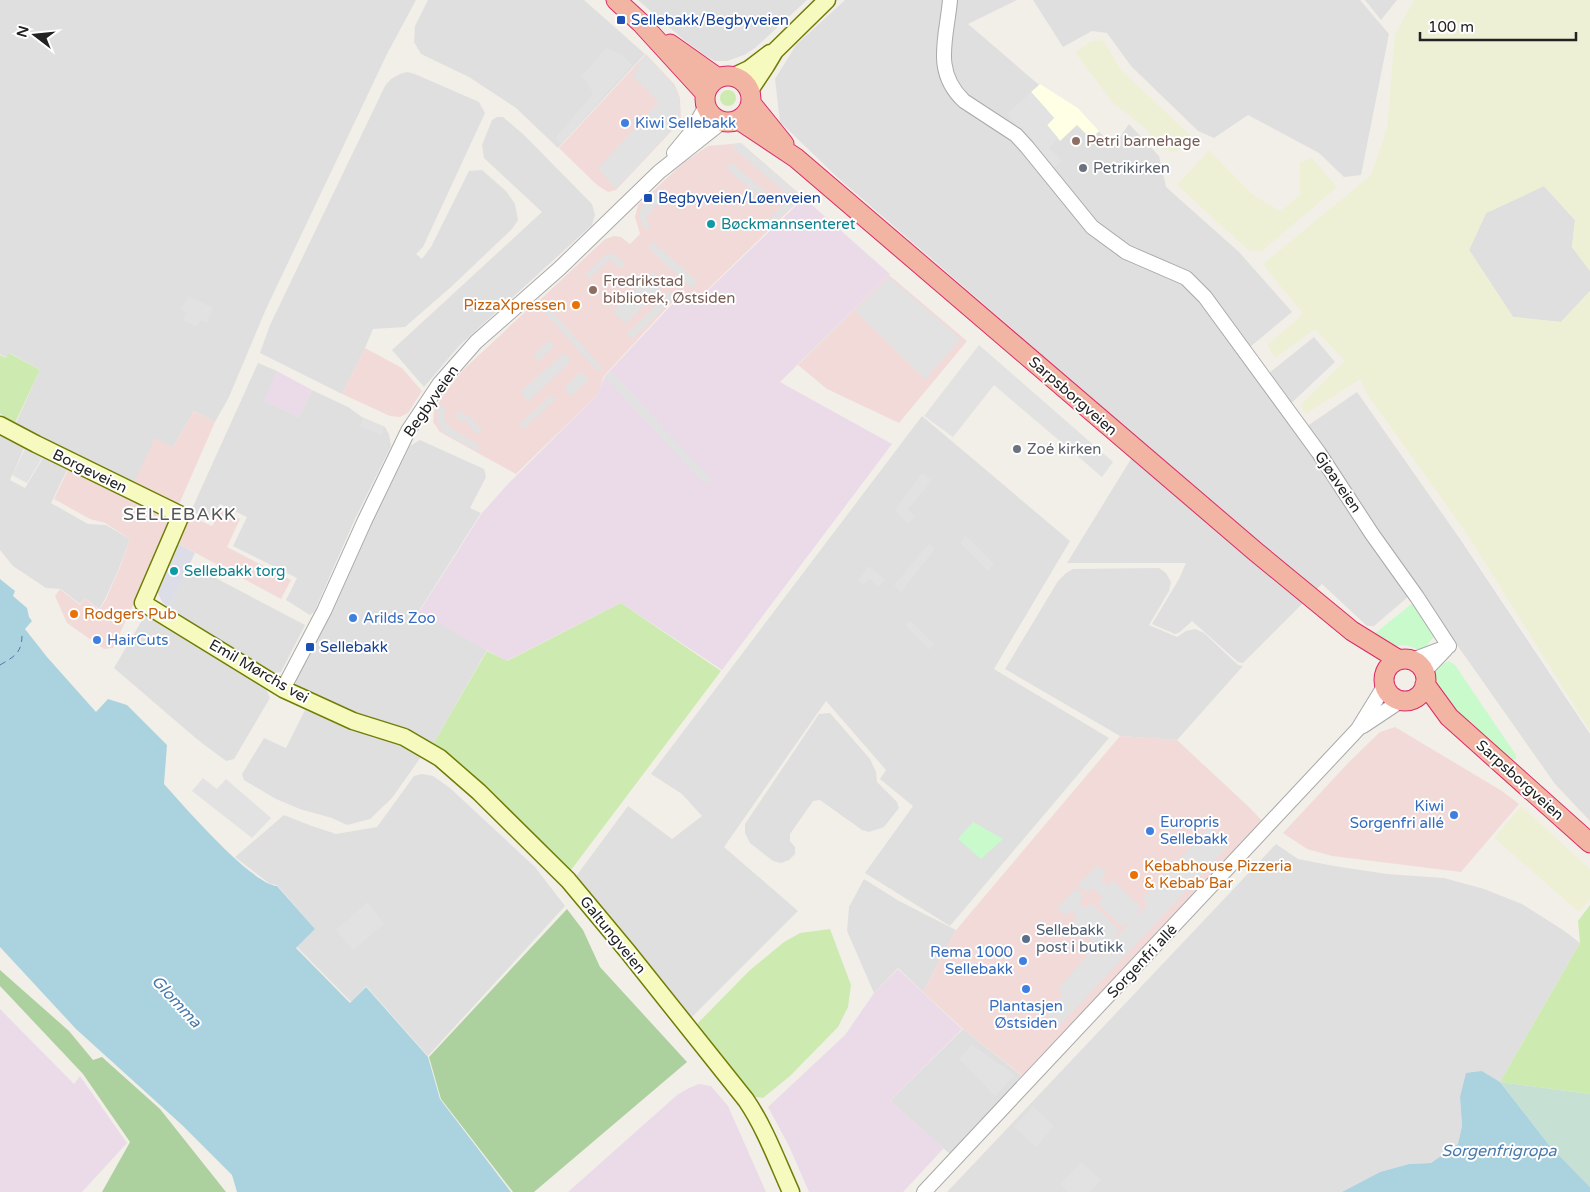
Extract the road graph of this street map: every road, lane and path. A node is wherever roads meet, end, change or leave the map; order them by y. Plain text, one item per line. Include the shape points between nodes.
1 (616, 0) edge
2 (827, 0) edge
3 (950, 0) edge
4 (640, 23) junction
5 (774, 51) junction
6 (726, 77) junction
7 (751, 96) junction
8 (706, 100) junction
9 (730, 121) junction
10 (796, 158) junction
11 (659, 172) junction
12 (0, 425) edge
13 (143, 603) joint
14 (1405, 672) junction
15 (283, 689) junction
16 (1407, 700) junction
17 (1449, 717) junction
18 (380, 729) joint
19 (1358, 729) junction
20 (1590, 843) edge
21 (791, 1192) edge
22 (924, 1192) edge

1 - 4 highway
2 - 5 main road
3 - 14 street, Gjøaveien via 944,53 948,80 956,94 1016,135 1092,227 1126,252 1186,278 1205,297 1319,453 1417,597 1449,646
4 - 6 highway
4 - 8 highway
5 - 6 main road via 749,68
5 - 7 main road
6 - 7 highway via 740,79
6 - 8 highway via 712,82
7 - 9 highway via 749,110
7 - 10 highway, Sarpsborgveien
8 - 9 highway via 709,113 715,119
8 - 11 street, Begbyveien via 692,131
9 - 10 highway, Sarpsborgveien
9 - 11 street, Begbyveien
10 - 14 highway, Sarpsborgveien via 1178,486
11 - 15 street, Begbyveien via 560,268 476,342 440,383 408,431 324,611
12 - 13 main road, Borgeveien via 181,515
13 - 15 main road, Emil Mørchs vei
14 - 16 highway, Sarpsborgveien via 1392,696
14 - 16 highway via 1423,691
14 - 17 highway, Sarpsborgveien
14 - 19 street, Gjøaveien
15 - 18 main road, Emil Mørchs vei via 353,721
16 - 17 highway, Sarpsborgveien
16 - 19 street
17 - 20 highway, Sarpsborgveien
18 - 21 main road, Galtungveien via 404,737 440,758 568,880 746,1100
19 - 22 street, Sorgenfri allé

